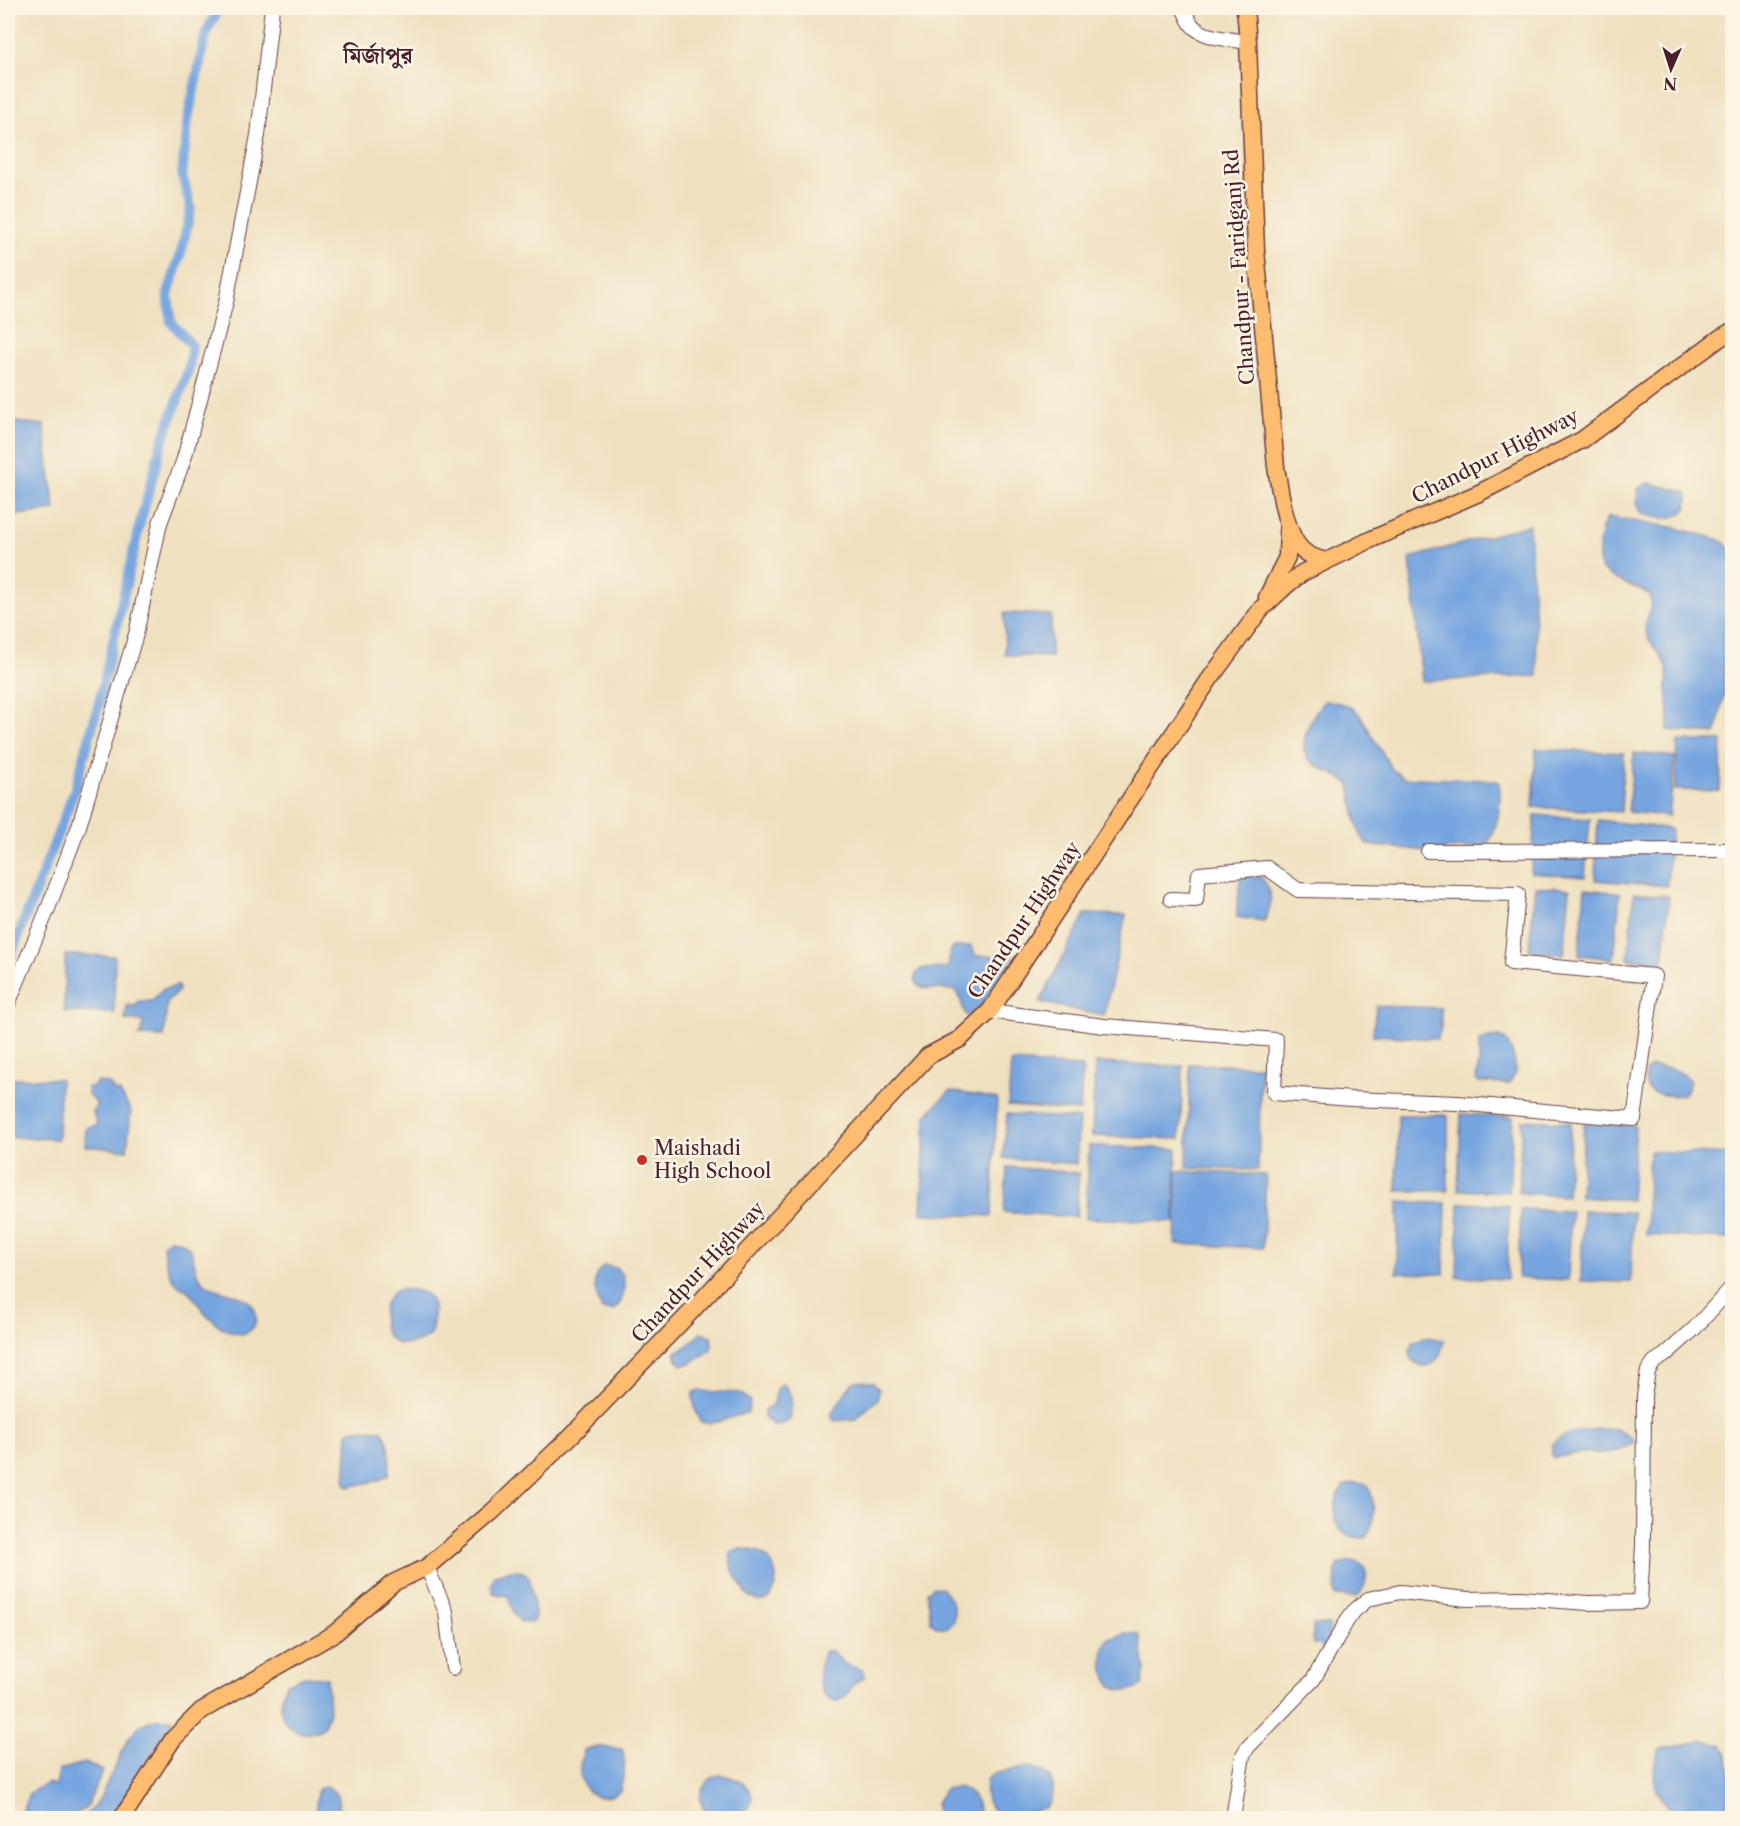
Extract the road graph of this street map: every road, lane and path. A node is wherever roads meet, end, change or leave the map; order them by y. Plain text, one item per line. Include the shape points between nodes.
1 (272, 8) edge
2 (1183, 8) edge
3 (1245, 8) edge
4 (1248, 42) junction
5 (1732, 331) edge
6 (1289, 523) junction
7 (1326, 561) junction
8 (1261, 609) junction
9 (1732, 850) edge
10 (1428, 851) dead end
11 (1171, 899) dead end
12 (8, 1004) edge
13 (990, 1011) junction
14 (1732, 1287) edge
15 (427, 1567) junction
16 (453, 1668) dead end
17 (122, 1818) edge
18 (1233, 1818) edge

1 - 12 street via 258,135 226,302 184,459 160,523 136,634 79,826
2 - 4 street via 1199,30
3 - 4 main road, Chandpur - Faridganj Rd
4 - 6 main road, Chandpur - Faridganj Rd via 1256,250 1276,467
5 - 7 main road, Chandpur Highway via 1582,440 1479,493
6 - 7 main road via 1302,550
6 - 8 main road via 1287,557
7 - 8 main road, Chandpur Highway via 1302,573
8 - 13 main road, Chandpur Highway via 1209,680
9 - 10 street
11 - 13 street via 1196,900 1199,874 1267,868 1298,890 1518,894 1511,963 1654,976 1634,1119 1457,1103 1274,1093 1276,1040 1104,1026
13 - 15 main road, Chandpur Highway via 960,1039 928,1056 577,1430 493,1511
14 - 18 street via 1648,1371 1644,1396 1640,1602 1467,1599 1400,1592 1368,1599 1348,1619 1313,1680 1243,1755
15 - 16 street via 446,1612
15 - 17 main road, Chandpur Highway via 393,1583 335,1633 201,1711 173,1739

